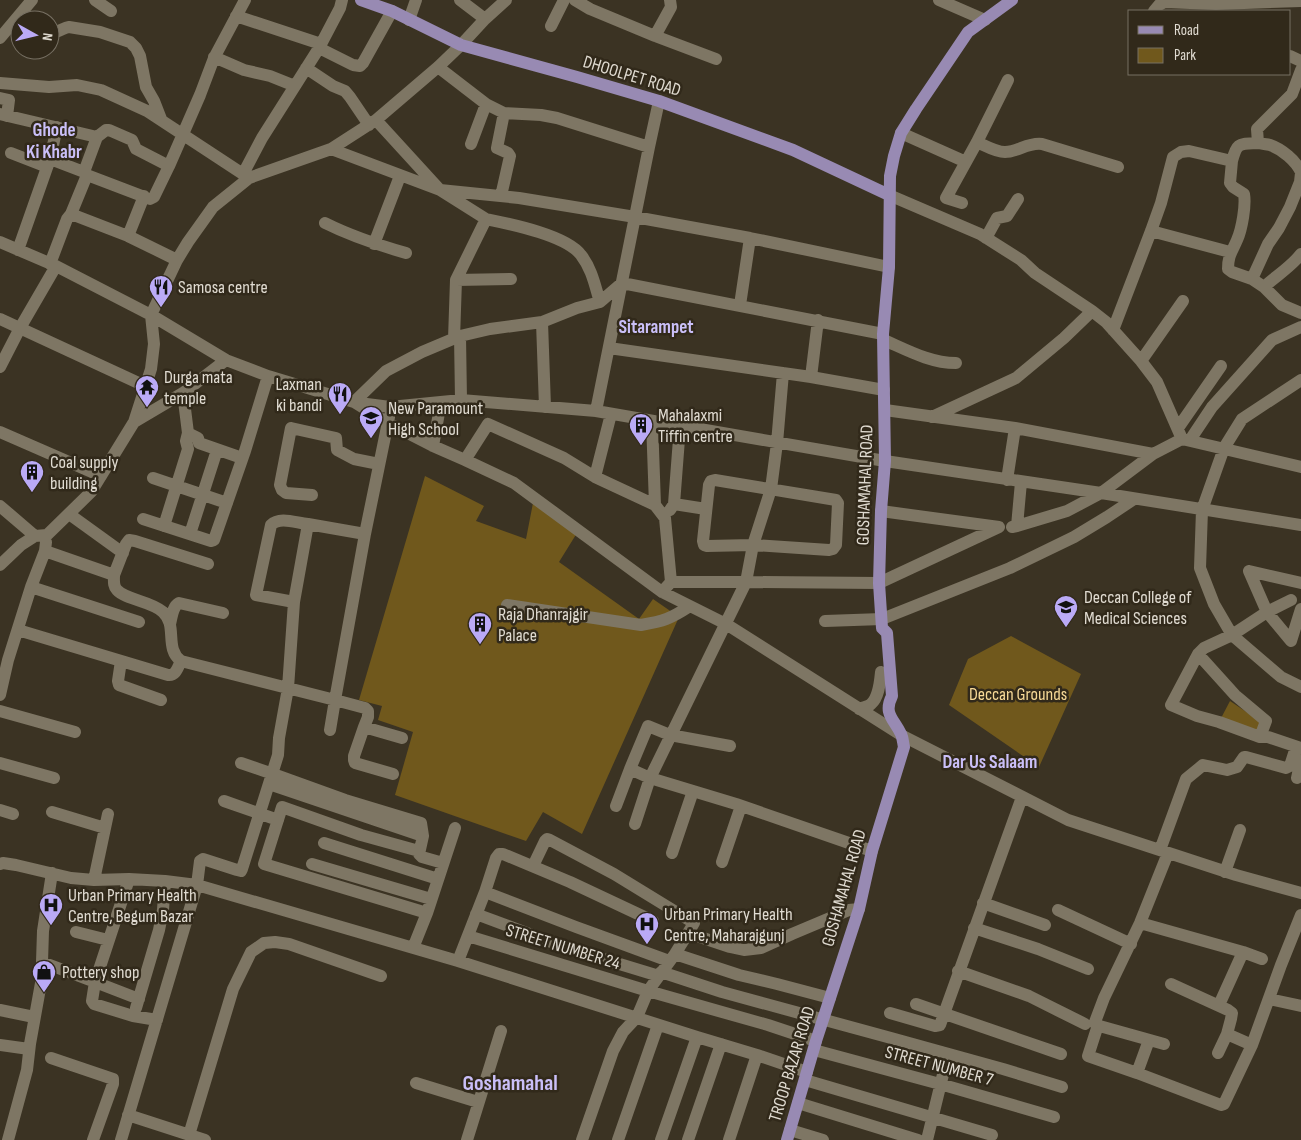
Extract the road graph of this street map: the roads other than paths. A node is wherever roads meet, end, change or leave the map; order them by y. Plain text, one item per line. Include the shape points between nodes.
1 (95, 0) edge
2 (245, 0) edge
3 (342, 0) edge
4 (361, 0) edge
5 (416, 0) edge
6 (460, 0) edge
7 (506, 0) edge
8 (564, 0) edge
9 (576, 0) edge
10 (670, 0) edge
11 (939, 0) edge
12 (1012, 0) edge
13 (1164, 1) edge
14 (1301, 2) edge
15 (1217, 7) edge
16 (1155, 10) edge
17 (111, 11) dead end
18 (392, 11) junction
19 (236, 16) junction
20 (485, 18) junction
21 (409, 20) junction
22 (985, 20) junction
23 (551, 26) dead end
24 (10, 30) edge
25 (60, 31) edge
26 (655, 36) junction
27 (0, 38) edge
28 (461, 45) junction
29 (320, 46) junction
30 (214, 57) junction
31 (716, 59) dead end
32 (438, 67) junction
33 (306, 68) junction
34 (1301, 70) edge
35 (1008, 80) dead end
36 (0, 83) edge
37 (294, 86) junction
38 (0, 98) edge
39 (659, 101) junction
40 (486, 104) junction
41 (504, 114) junction
42 (3, 115) edge
43 (161, 120) junction
44 (373, 122) junction
45 (57, 127) junction
46 (901, 133) junction
47 (183, 135) junction
48 (97, 137) junction
49 (978, 142) junction
50 (1258, 143) junction
51 (471, 144) dead end
52 (649, 147) junction
53 (331, 149) junction
54 (11, 153) dead end
55 (1232, 161) junction
56 (966, 162) junction
57 (48, 163) junction
58 (169, 166) junction
59 (1118, 167) dead end
60 (86, 173) junction
61 (1301, 173) edge
62 (246, 176) junction
63 (400, 176) junction
64 (440, 190) junction
65 (889, 195) junction
66 (144, 196) junction
67 (501, 196) junction
68 (1018, 199) dead end
69 (962, 203) dead end
70 (71, 214) junction
71 (635, 217) junction
72 (486, 219) junction
73 (325, 223) dead end
74 (1151, 231) junction
75 (128, 236) junction
76 (750, 238) junction
77 (986, 238) junction
78 (0, 242) edge
79 (374, 244) junction
80 (18, 250) junction
81 (1230, 252) junction
82 (406, 253) dead end
83 (1301, 254) edge
84 (177, 260) junction
85 (53, 265) junction
86 (888, 267) junction
87 (511, 279) dead end
88 (1252, 279) junction
89 (456, 280) junction
90 (622, 283) junction
91 (1264, 287) junction
92 (1183, 301) dead end
93 (600, 302) junction
94 (740, 305) junction
95 (1092, 310) junction
96 (1301, 313) edge
97 (151, 315) junction
98 (0, 319) edge
99 (818, 320) junction
100 (542, 322) junction
101 (1301, 327) edge
102 (20, 328) junction
103 (1113, 330) junction
104 (457, 337) junction
105 (884, 337) junction
106 (609, 348) junction
107 (226, 360) junction
108 (1141, 361) junction
109 (956, 363) dead end
110 (0, 366) edge
111 (1221, 366) dead end
112 (783, 373) junction
113 (268, 376) junction
114 (811, 377) junction
115 (1301, 380) edge
116 (145, 386) junction
117 (884, 390) junction
118 (182, 393) junction
119 (461, 400) junction
120 (354, 402) junction
121 (441, 402) junction
122 (545, 407) junction
123 (390, 408) junction
124 (885, 410) junction
125 (596, 412) junction
126 (611, 414) junction
127 (932, 417) junction
128 (652, 421) junction
129 (134, 422) junction
130 (388, 423) junction
131 (680, 426) junction
132 (1015, 428) junction
133 (0, 432) edge
134 (188, 433) junction
135 (1183, 436) junction
136 (777, 443) junction
137 (433, 446) junction
138 (1224, 448) junction
139 (217, 450) junction
140 (1153, 454) junction
141 (242, 458) junction
142 (465, 460) junction
143 (885, 461) junction
144 (380, 464) junction
145 (1301, 467) edge
146 (101, 476) junction
147 (595, 477) junction
148 (153, 478) dead end
149 (1007, 480) junction
150 (1021, 482) junction
151 (177, 486) junction
152 (770, 490) junction
153 (1101, 493) junction
154 (202, 495) junction
155 (312, 495) dead end
156 (1134, 498) junction
157 (227, 503) junction
158 (674, 504) junction
159 (655, 505) junction
160 (0, 506) edge
161 (706, 509) junction
162 (881, 510) junction
163 (1202, 510) junction
164 (69, 514) junction
165 (665, 518) junction
166 (143, 519) dead end
167 (308, 524) junction
168 (1301, 525) edge
169 (164, 526) junction
170 (1017, 526) junction
171 (999, 527) junction
172 (190, 534) junction
173 (365, 534) junction
174 (41, 535) junction
175 (753, 545) junction
176 (44, 551) junction
177 (122, 553) junction
178 (208, 564) dead end
179 (0, 565) edge
180 (114, 575) junction
181 (671, 582) junction
182 (746, 582) junction
183 (879, 583) junction
184 (1301, 583) edge
185 (31, 587) junction
186 (662, 592) junction
187 (1291, 600) dead end
188 (294, 602) junction
189 (507, 605) dead end
190 (690, 606) junction
191 (1301, 609) edge
192 (1267, 612) junction
193 (223, 613) dead end
194 (825, 621) dead end
195 (139, 622) dead end
196 (170, 624) junction
197 (726, 624) junction
198 (882, 624) junction
199 (18, 630) junction
200 (1232, 635) junction
201 (1198, 654) junction
202 (4, 658) edge
203 (121, 661) junction
204 (182, 661) junction
205 (882, 672) junction
206 (1301, 687) edge
207 (288, 688) junction
208 (0, 695) edge
209 (161, 700) dead end
210 (335, 700) junction
211 (888, 704) junction
212 (859, 708) junction
213 (0, 711) edge
214 (364, 727) junction
215 (330, 730) dead end
216 (75, 732) dead end
217 (670, 735) junction
218 (902, 735) junction
219 (1260, 737) junction
220 (402, 738) dead end
221 (730, 746) dead end
222 (1298, 748) edge
223 (1301, 760) edge
224 (0, 762) edge
225 (240, 763) dead end
226 (630, 769) junction
227 (393, 774) dead end
228 (54, 778) dead end
229 (650, 778) junction
230 (1297, 778) dead end
231 (274, 780) junction
232 (693, 791) junction
233 (1022, 797) junction
234 (224, 802) dead end
235 (616, 806) dead end
236 (741, 806) junction
237 (0, 810) edge
238 (52, 812) dead end
239 (260, 813) junction
240 (14, 814) dead end
241 (108, 814) dead end
242 (278, 820) junction
243 (635, 824) dead end
244 (105, 828) junction
245 (455, 828) dead end
246 (1240, 830) dead end
247 (324, 843) dead end
248 (419, 851) junction
249 (872, 851) junction
250 (1164, 851) junction
251 (672, 853) dead end
252 (722, 862) dead end
253 (444, 863) junction
254 (0, 864) edge
255 (312, 864) dead end
256 (533, 866) junction
257 (1225, 872) junction
258 (52, 873) junction
259 (438, 879) junction
260 (94, 880) junction
261 (129, 880) junction
262 (166, 881) junction
263 (197, 885) junction
264 (485, 892) junction
265 (1301, 893) edge
266 (431, 899) junction
267 (983, 903) junction
268 (859, 909) junction
269 (1058, 910) dead end
270 (427, 913) junction
271 (476, 914) junction
272 (1300, 919) edge
273 (653, 921) dead end
274 (1140, 923) junction
275 (1045, 925) dead end
276 (974, 928) junction
277 (76, 932) dead end
278 (688, 933) junction
279 (468, 936) junction
280 (108, 940) junction
281 (1131, 944) junction
282 (413, 948) junction
283 (1243, 952) junction
284 (672, 957) junction
285 (1262, 959) dead end
286 (458, 961) junction
287 (42, 962) junction
288 (1088, 969) dead end
289 (958, 971) junction
290 (660, 974) junction
291 (380, 976) dead end
292 (95, 982) junction
293 (1171, 984) dead end
294 (648, 991) junction
295 (830, 998) junction
296 (139, 999) junction
297 (1269, 999) junction
298 (916, 1004) dead end
299 (1220, 1005) junction
300 (1301, 1006) edge
301 (0, 1010) edge
302 (890, 1013) dead end
303 (943, 1013) junction
304 (133, 1016) junction
305 (34, 1017) junction
306 (637, 1017) junction
307 (824, 1019) junction
308 (157, 1020) junction
309 (1085, 1024) dead end
310 (658, 1025) junction
311 (1098, 1025) junction
312 (501, 1031) dead end
313 (1227, 1034) junction
314 (697, 1037) junction
315 (1149, 1040) junction
316 (721, 1044) junction
317 (1164, 1044) dead end
318 (0, 1045) edge
319 (1252, 1045) junction
320 (815, 1046) junction
321 (29, 1049) junction
322 (1218, 1053) dead end
323 (757, 1054) junction
324 (948, 1054) junction
325 (1061, 1054) dead end
326 (51, 1058) dead end
327 (1137, 1073) junction
328 (806, 1076) junction
329 (416, 1083) dead end
330 (940, 1084) junction
331 (1062, 1087) dead end
332 (478, 1102) junction
333 (798, 1103) junction
334 (128, 1115) junction
335 (1054, 1117) dead end
336 (933, 1118) junction
337 (189, 1135) junction
338 (789, 1135) edge
339 (992, 1135) dead end
340 (8, 1140) edge
341 (93, 1140) edge
342 (121, 1140) edge
343 (205, 1140) edge
344 (467, 1140) edge
345 (582, 1140) edge
346 (618, 1140) edge
347 (661, 1140) edge
348 (688, 1140) edge
349 (729, 1140) edge
350 (823, 1140) edge
351 (918, 1140) edge
352 (927, 1140) edge

1 - 17 street
2 - 19 street
3 - 29 street
4 - 18 main road, DHOOLPET ROAD
5 - 21 street
6 - 20 street
7 - 20 street
8 - 23 street
9 - 26 street
10 - 26 street via 671,7
11 - 22 street
12 - 22 main road, GOSHAMAHAL ROAD
13 - 15 street
13 - 16 street
14 - 15 street
18 - 21 main road, DHOOLPET ROAD
18 - 29 street via 360,66
19 - 29 street
19 - 30 street
20 - 28 street
21 - 28 main road, DHOOLPET ROAD
22 - 46 main road, GOSHAMAHAL ROAD via 968,32
24 - 27 street
25 - 43 street via 69,27 100,32 130,42 140,56 146,88
26 - 31 street
28 - 32 street
28 - 39 main road, DHOOLPET ROAD
29 - 33 street
30 - 37 street
30 - 47 street
32 - 40 street
32 - 44 street
33 - 37 street
33 - 44 street via 345,91
34 - 50 street via 1292,94 1257,129
35 - 49 street
36 - 43 street via 49,87 77,85 101,90
37 - 62 street via 262,138
38 - 42 street via 10,100
39 - 52 street
39 - 65 main road, DHOOLPET ROAD via 793,150
40 - 41 street
40 - 51 street
41 - 52 street via 556,118
41 - 67 street via 497,148 510,156
42 - 45 street
43 - 47 street
44 - 53 street
44 - 64 street
45 - 48 street
45 - 57 street
46 - 56 street
46 - 65 main road, GOSHAMAHAL ROAD via 890,176
47 - 58 street
47 - 62 street
48 - 58 street via 106,130 112,131 132,140 136,149
48 - 60 street
49 - 56 street
49 - 59 street via 1006,152 1042,144
50 - 55 street via 1238,146
50 - 61 street via 1283,153
52 - 71 street
53 - 62 street
53 - 63 street
54 - 57 street
55 - 74 street via 1189,151 1173,157
55 - 81 street via 1230,183 1244,194 1246,201 1238,240
56 - 69 street via 946,198
57 - 60 street
57 - 80 street
58 - 66 street via 154,197
60 - 66 street
60 - 70 street
61 - 88 street via 1290,207
62 - 84 street via 213,206
63 - 64 street
63 - 79 street
64 - 67 street
64 - 72 street
65 - 77 street
65 - 86 main road, GOSHAMAHAL ROAD
66 - 75 street
67 - 71 street
68 - 77 street via 1007,216 997,218
70 - 75 street
70 - 85 street via 66,219
71 - 76 street
71 - 90 street
72 - 89 street
72 - 93 street via 518,225 566,243 590,268
73 - 79 street
74 - 81 street
74 - 103 street
75 - 84 street
76 - 86 street
76 - 94 street
77 - 95 street
78 - 80 street
79 - 82 street
80 - 85 street
81 - 88 street via 1228,270
83 - 91 street
84 - 97 street
85 - 97 street
85 - 102 street
86 - 105 main road, GOSHAMAHAL ROAD
87 - 89 street
88 - 91 street
89 - 104 street
90 - 93 street
90 - 94 street
90 - 106 street
91 - 96 street via 1282,305
92 - 108 street
93 - 100 street
94 - 99 street
95 - 103 street
95 - 127 street via 1016,378
97 - 107 street
97 - 116 street via 154,344
98 - 102 street
99 - 105 street
99 - 114 street
100 - 104 street
100 - 122 street
101 - 135 street via 1272,340
102 - 110 street
102 - 116 street
103 - 108 street
104 - 119 street
104 - 120 street via 386,371
105 - 109 street via 920,356
105 - 117 main road, GOSHAMAHAL ROAD
106 - 112 street
106 - 125 street
107 - 113 street
107 - 118 street
108 - 135 street via 1157,382
111 - 135 street
112 - 114 street
112 - 136 street
113 - 120 street
113 - 141 street
114 - 117 street
115 - 138 street via 1242,418
116 - 129 street
117 - 124 main road, GOSHAMAHAL ROAD
118 - 129 street
118 - 134 street
119 - 121 street
119 - 122 street
120 - 123 street
120 - 130 street
121 - 123 street
121 - 137 street
122 - 125 street
123 - 130 street
124 - 127 street
124 - 143 main road, GOSHAMAHAL ROAD
125 - 126 street
126 - 128 street
126 - 147 street
127 - 132 street
128 - 131 street
128 - 159 street
129 - 146 street
130 - 137 street
130 - 144 street
131 - 136 street
131 - 158 street
132 - 140 street
132 - 149 street
133 - 146 street
134 - 139 street via 198,438 199,443
134 - 151 street via 188,449
135 - 138 street
135 - 140 street
136 - 143 street
136 - 152 street
137 - 142 street
138 - 145 street
138 - 163 street
139 - 141 street
139 - 154 street
140 - 153 street
141 - 157 street
142 - 147 street via 488,424 564,458
142 - 186 street via 514,483
143 - 149 street
143 - 162 main road, GOSHAMAHAL ROAD
144 - 155 street via 354,459 337,450 336,438 292,428 280,484 286,493
144 - 173 street
146 - 164 street via 91,492
147 - 159 street
148 - 151 street
149 - 150 street
150 - 153 street
150 - 170 street
151 - 154 street
151 - 169 street
152 - 161 street via 710,481
152 - 175 street
152 - 175 street via 836,500 836,545 829,550
153 - 156 street
153 - 170 street via 1067,511
154 - 157 street
154 - 172 street
156 - 163 street
156 - 198 street via 1050,549
157 - 172 street via 214,540
158 - 161 street
158 - 165 street
159 - 165 street
160 - 174 street
161 - 175 street via 704,544
162 - 171 street
162 - 183 main road, GOSHAMAHAL ROAD
163 - 168 street
163 - 200 street via 1200,568 1214,604
164 - 174 street
164 - 177 street
165 - 181 street
166 - 169 street
167 - 173 street
167 - 188 street
167 - 188 street via 280,520 271,525 256,595
169 - 172 street
170 - 171 street
171 - 183 street
173 - 210 street
174 - 176 street
174 - 179 street via 21,545
175 - 182 street
176 - 180 street
176 - 185 street
177 - 178 street via 129,540
177 - 180 street
180 - 196 street via 117,590 161,610
181 - 182 street
181 - 186 street
182 - 183 street
182 - 197 street
183 - 198 main road, GOSHAMAHAL ROAD
184 - 192 street via 1250,571
185 - 195 street
185 - 199 street
186 - 190 street
187 - 192 street
188 - 207 street
189 - 190 street via 641,625 672,618
190 - 197 street
191 - 192 street via 1291,641
192 - 200 street
193 - 196 street via 179,603
194 - 198 street
196 - 204 street via 174,653
197 - 212 street
197 - 217 street
198 - 205 main road via 879,633
198 - 211 main road, GOSHAMAHAL ROAD via 887,633 892,696
199 - 202 street
199 - 203 street
200 - 201 street
200 - 206 street via 1281,677
201 - 219 street via 1235,695 1266,721
201 - 219 street via 1171,705
202 - 208 street
203 - 204 street via 171,675 175,674
203 - 209 street via 119,685
204 - 207 street
205 - 211 main road via 883,697
205 - 212 street via 873,702
207 - 210 street
207 - 231 street
210 - 214 street via 365,708 368,717
210 - 215 street
211 - 218 main road, GOSHAMAHAL ROAD via 890,715
212 - 218 street
213 - 216 street
214 - 220 street
214 - 227 street via 354,756 355,763
217 - 221 street
217 - 226 street via 648,726
217 - 229 street
218 - 233 street
218 - 249 main road, GOSHAMAHAL ROAD via 904,747
219 - 222 street
222 - 250 street via 1286,768 1246,757 1227,770 1203,765 1186,779
223 - 230 street
224 - 228 street
225 - 231 street
226 - 229 street
226 - 235 street
229 - 232 street
229 - 243 street
231 - 239 street
231 - 248 street via 421,824 423,836
232 - 236 street
232 - 251 street
233 - 250 street via 1068,820
233 - 267 street
234 - 239 street
236 - 249 street
236 - 252 street
237 - 240 street
238 - 244 street
239 - 242 street
239 - 263 street via 242,869 239,871 202,859
241 - 244 street
242 - 248 street via 282,807
242 - 270 street via 264,864
244 - 260 street
245 - 253 street
246 - 257 street
247 - 259 street
248 - 253 street via 422,857
249 - 268 main road, GOSHAMAHAL ROAD
250 - 257 street
250 - 274 street
253 - 259 street
254 - 258 street
255 - 266 street
256 - 264 street via 499,854
256 - 273 street
256 - 278 street via 545,841 550,840 614,874 694,923
257 - 265 street
258 - 260 street
258 - 287 street via 43,930
259 - 266 street
260 - 261 street
261 - 262 street
261 - 280 street
262 - 263 street
262 - 296 street via 159,930
263 - 282 street
263 - 308 street
264 - 271 street
264 - 284 street via 576,927
266 - 270 street
267 - 275 street
267 - 276 street
268 - 278 street via 761,948 744,950
268 - 295 main road, GOSHAMAHAL ROAD
269 - 281 street
270 - 282 street
271 - 279 street
271 - 290 street via 566,948
272 - 297 street
274 - 281 street
274 - 283 street
276 - 288 street
276 - 289 street
277 - 280 street
278 - 284 street
279 - 286 street
279 - 294 street, STREET NUMBER 24
280 - 292 street
281 - 311 street via 1104,998 1095,1022
282 - 286 street
283 - 285 street
283 - 299 street
284 - 290 street
284 - 295 street
286 - 306 street
287 - 292 street
287 - 305 street
289 - 303 street
289 - 309 street via 1029,996
290 - 294 street
290 - 307 street
291 - 337 street via 290,944 264,943 251,952 233,988
292 - 296 street
292 - 304 street via 94,1004
293 - 299 street
294 - 306 street
294 - 320 street, STREET NUMBER 24 via 768,1025
295 - 307 main road, TROOP BAZAR ROAD
296 - 304 street
297 - 300 street
297 - 319 street
298 - 303 street
299 - 313 street via 1232,1013
301 - 305 street
302 - 303 street via 938,1026
303 - 325 street
304 - 308 street
305 - 321 street
306 - 310 street
306 - 345 street via 623,1032 613,1051
307 - 320 main road, TROOP BAZAR ROAD
307 - 324 street
308 - 334 street
310 - 314 street
310 - 346 street
311 - 315 street
311 - 327 street via 1088,1056
312 - 332 street
313 - 319 street
313 - 322 street
314 - 316 street
314 - 347 street
315 - 317 street
315 - 327 street
316 - 323 street
316 - 348 street
318 - 321 street
319 - 327 street via 1221,1105
320 - 328 main road, TROOP BAZAR ROAD
320 - 330 street, STREET NUMBER 7
321 - 340 street via 27,1070
323 - 328 street
323 - 349 street
324 - 330 street
324 - 331 street
326 - 341 street via 113,1079
328 - 333 main road, TROOP BAZAR ROAD
328 - 336 street
329 - 332 street
330 - 335 street, STREET NUMBER 7
330 - 336 street
332 - 344 street
333 - 338 main road, TROOP BAZAR ROAD
333 - 351 street
334 - 337 street
334 - 342 street
336 - 339 street
336 - 352 street
337 - 343 street
338 - 350 street

